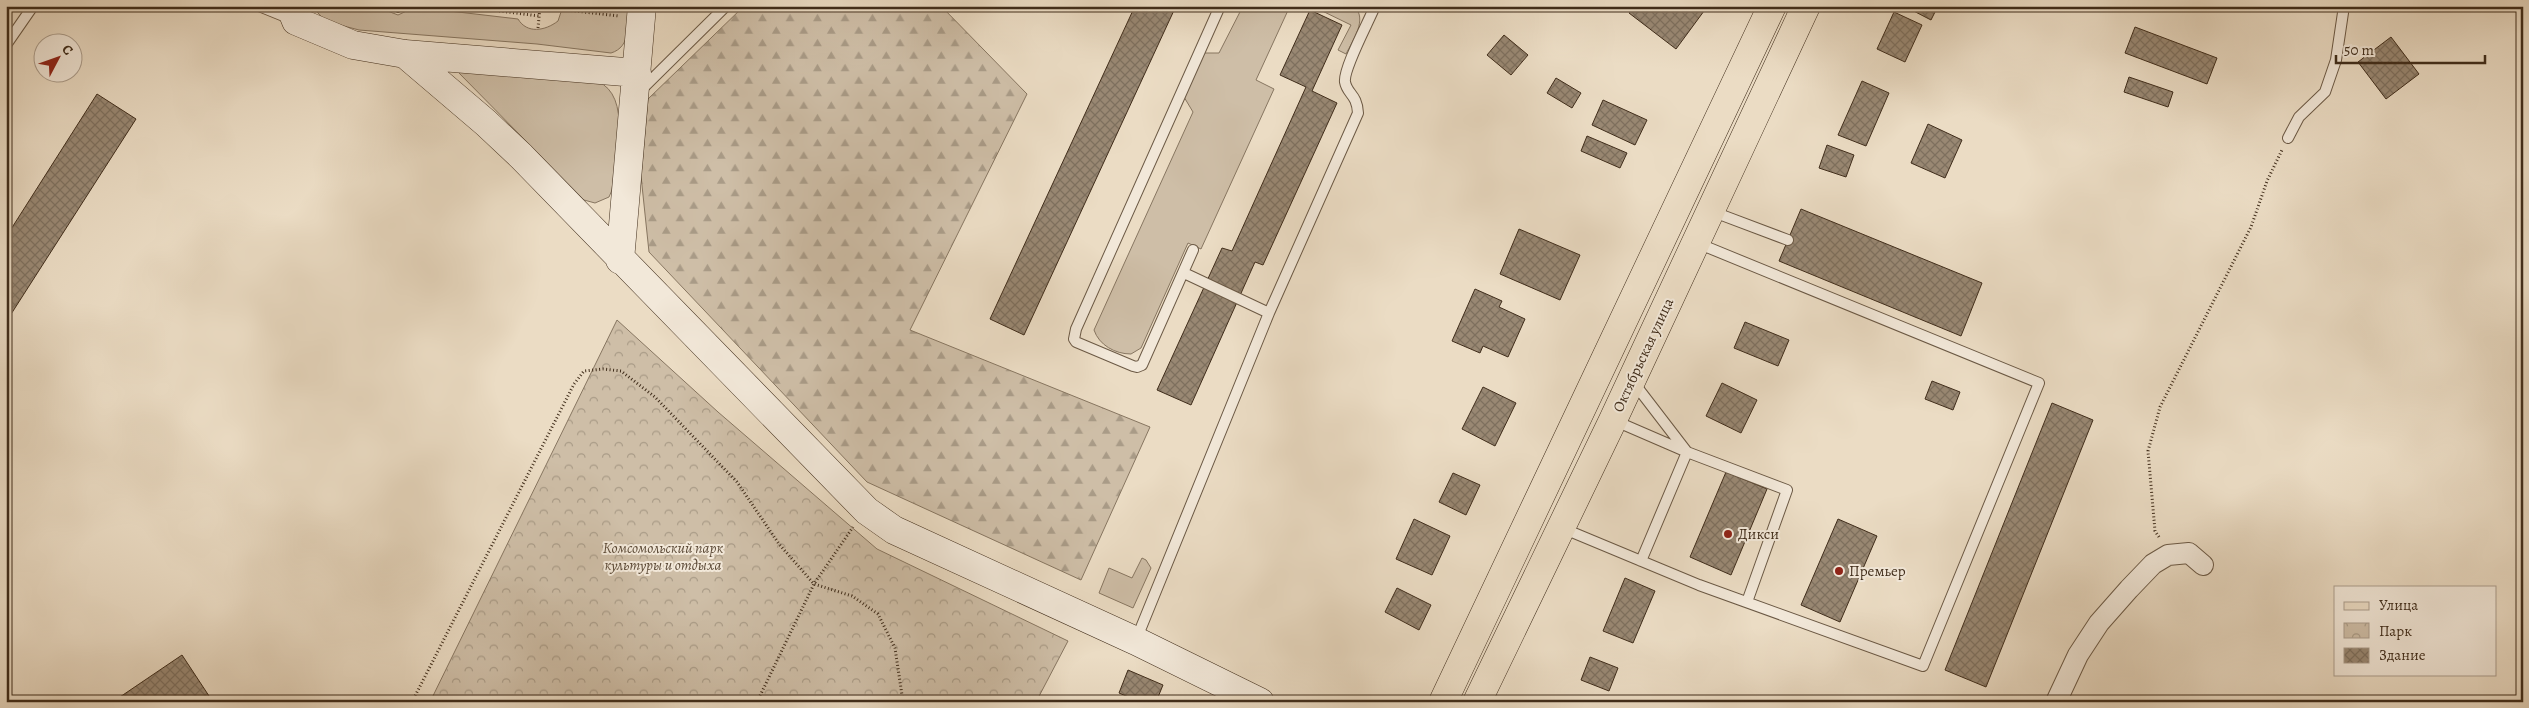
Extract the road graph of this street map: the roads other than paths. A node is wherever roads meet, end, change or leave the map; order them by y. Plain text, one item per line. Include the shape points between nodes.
1 (33, 6) edge
2 (259, 6) edge
3 (726, 6) edge
4 (1220, 6) edge
5 (1375, 6) edge
6 (1772, 6) edge
7 (1806, 6) edge
8 (2344, 6) edge
9 (634, 12) edge
10 (293, 14) edge
11 (6, 45) edge
12 (405, 54) junction
13 (636, 84) junction
14 (2288, 138) road end
15 (1710, 211) junction
16 (1788, 240) dead end
17 (1696, 243) junction
18 (1192, 250) dead end
19 (620, 260) junction
20 (1184, 273) junction
21 (1269, 313) junction
22 (1632, 380) junction
23 (1613, 420) junction
24 (1687, 452) junction
25 (1560, 527) junction
26 (1641, 561) junction
27 (2204, 565) dead end
28 (1747, 602) junction
29 (1136, 641) junction
30 (1260, 702) edge
31 (1443, 702) edge
32 (1477, 702) edge
33 (2056, 702) edge

1 - 11 lane
2 - 10 lane
3 - 13 lane
4 - 20 lane via 1076,329 1075,340 1133,366 1140,366
5 - 21 lane via 1345,74 1347,87 1357,100 1358,112
6 - 31 main road
7 - 15 main road, Октябрьская улица
8 - 14 lane via 2336,60 2325,92 2298,117
9 - 13 street
10 - 12 street via 353,44
12 - 13 street
12 - 19 street via 493,130
13 - 19 street
15 - 16 lane
15 - 17 main road, Октябрьская улица
17 - 22 main road, Октябрьская улица
17 - 28 lane via 2039,383 1923,666
18 - 20 lane
19 - 29 street via 867,511 894,530
20 - 21 lane
21 - 29 lane
22 - 23 main road, Октябрьская улица
22 - 24 lane
23 - 24 lane
23 - 25 main road, Октябрьская улица
24 - 26 lane
24 - 28 lane via 1787,490
25 - 26 lane
25 - 32 main road, Октябрьская улица
26 - 28 lane
27 - 33 street via 2189,553 2168,555 2154,564 2100,623 2078,655
29 - 30 street

